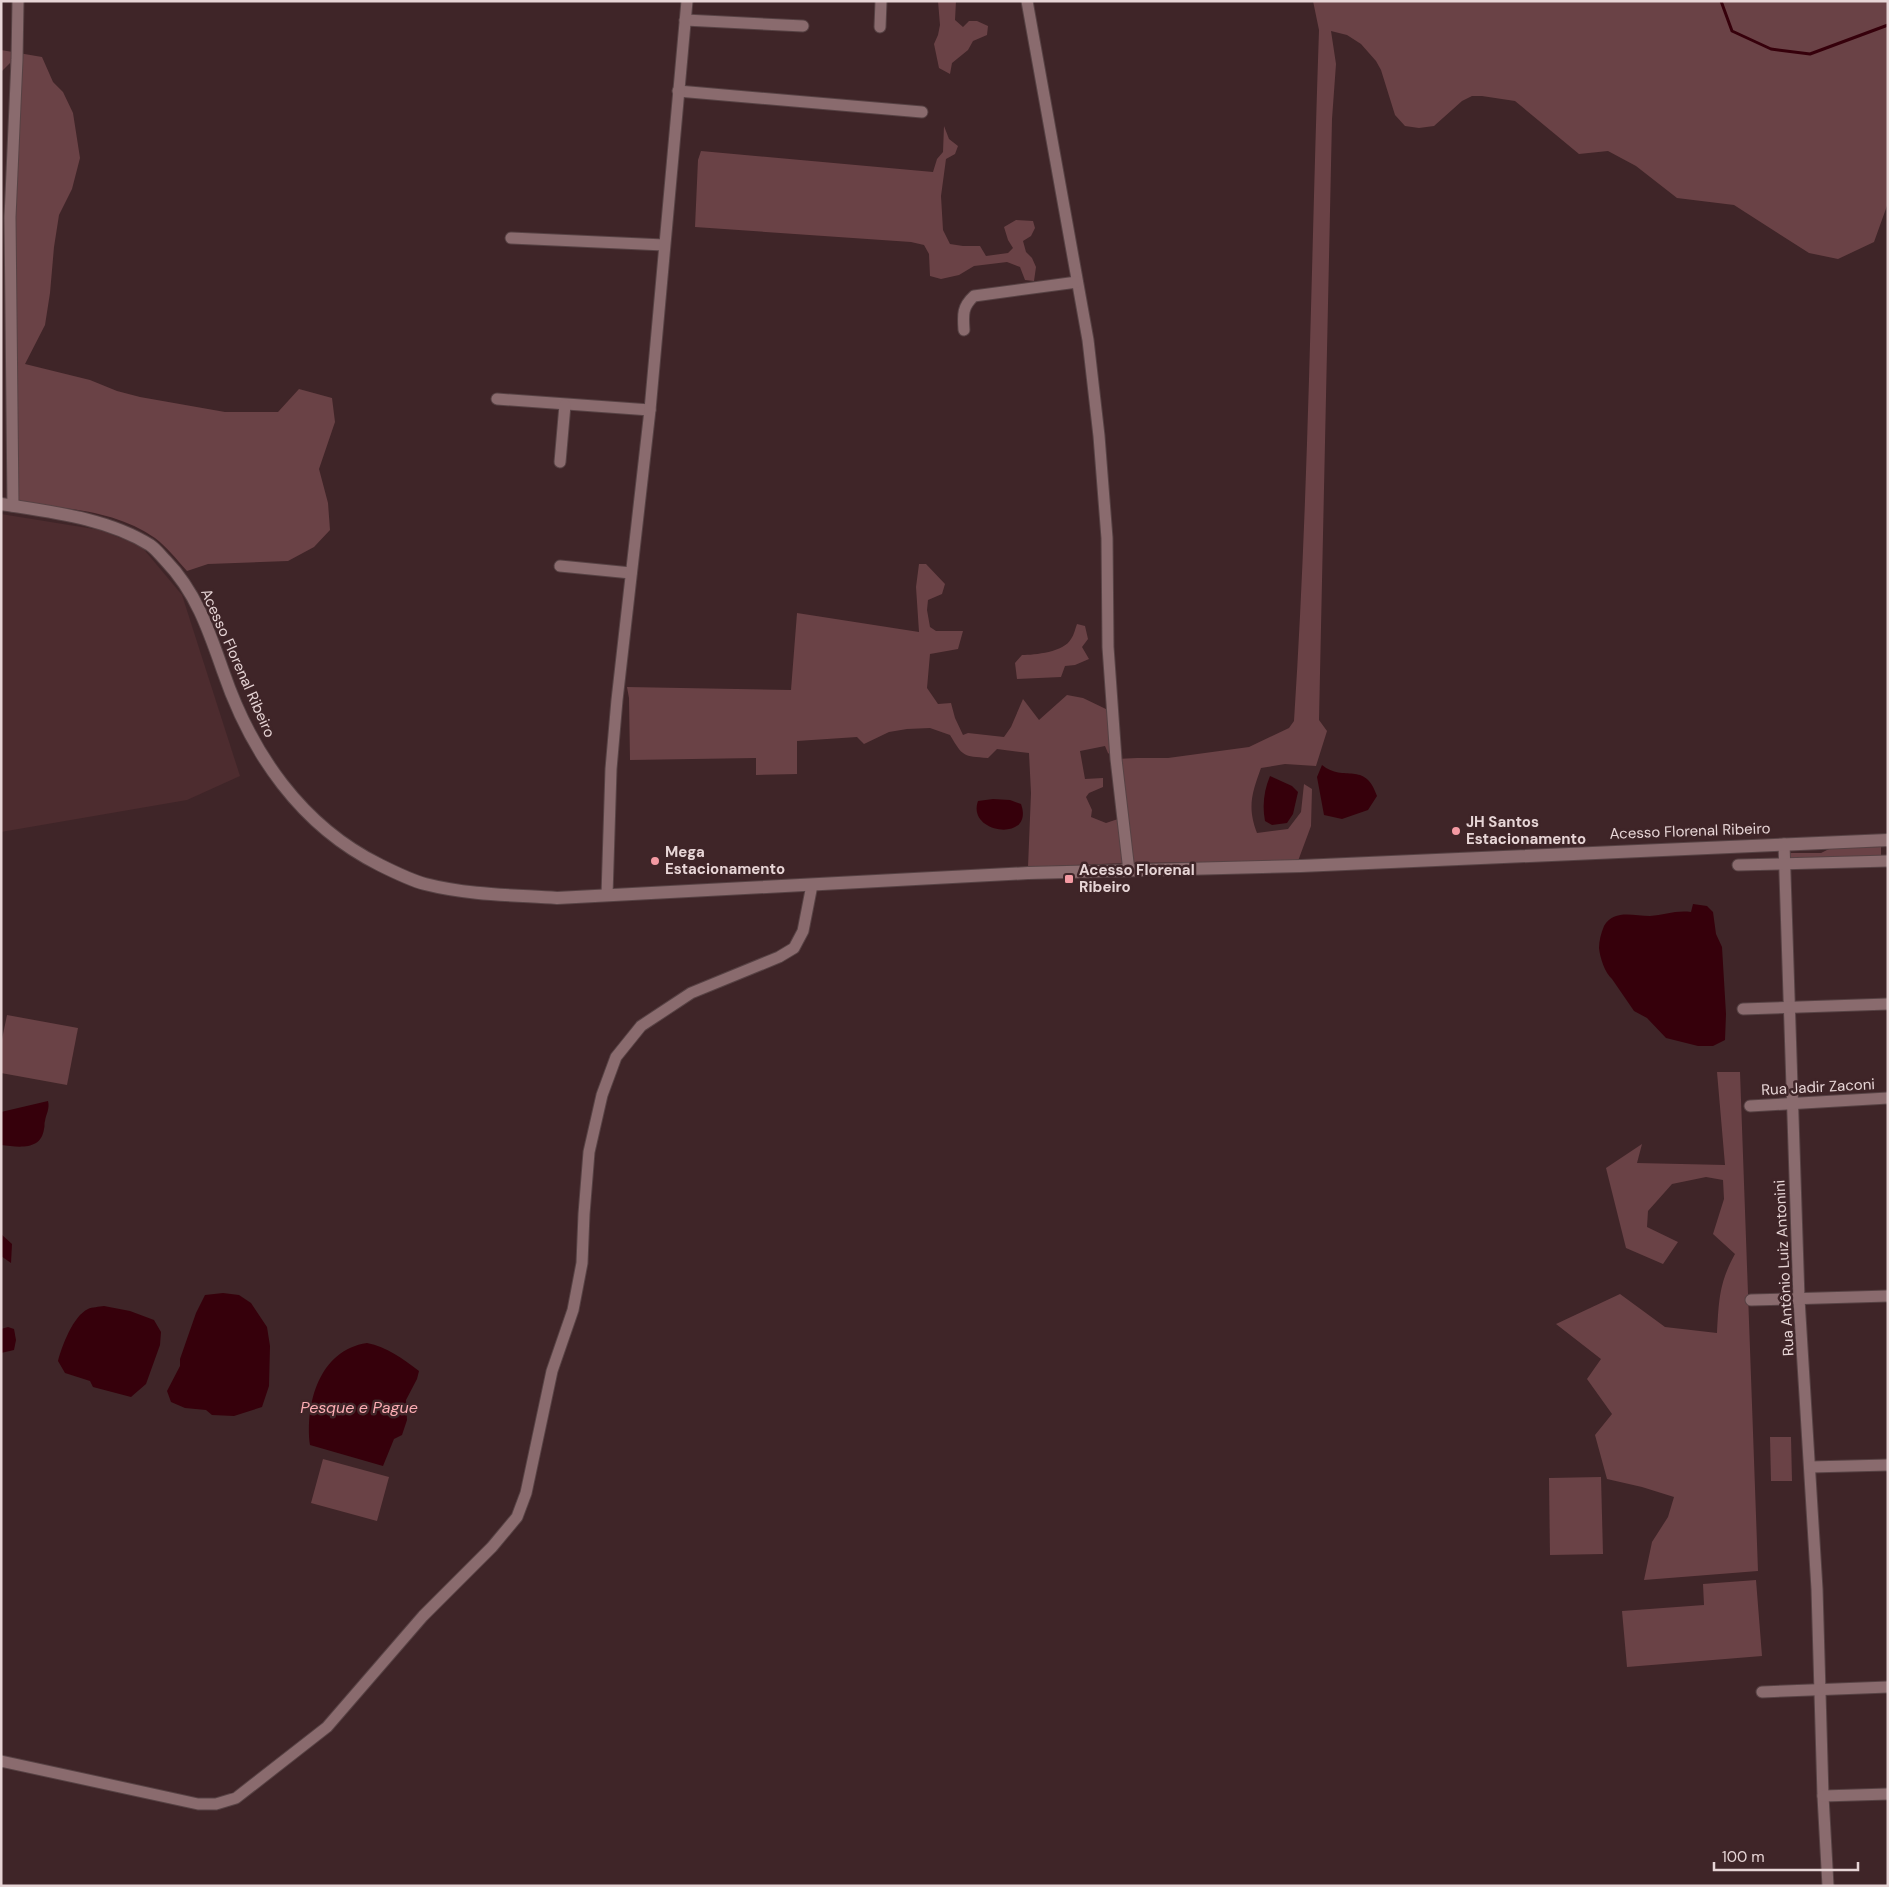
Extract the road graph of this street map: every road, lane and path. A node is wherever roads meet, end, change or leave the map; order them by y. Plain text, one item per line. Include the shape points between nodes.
1 (18, 1) edge
2 (687, 1) edge
3 (881, 1) edge
4 (1027, 1) edge
5 (685, 20) junction
6 (803, 26) dead end
7 (880, 27) dead end
8 (678, 91) junction
9 (922, 112) dead end
10 (511, 238) dead end
11 (664, 245) junction
12 (1077, 282) junction
13 (964, 330) dead end
14 (497, 399) dead end
15 (565, 405) junction
16 (650, 410) junction
17 (560, 462) dead end
18 (7, 505) edge
19 (560, 566) dead end
20 (631, 573) junction
21 (1888, 840) edge
22 (1784, 844) junction
23 (1888, 861) edge
24 (1784, 864) junction
25 (1738, 866) dead end
26 (1129, 871) junction
27 (812, 885) junction
28 (607, 896) junction
29 (1888, 1004) edge
30 (1789, 1008) junction
31 (1743, 1009) dead end
32 (1888, 1098) edge
33 (1792, 1104) junction
34 (1750, 1106) dead end
35 (1888, 1296) edge
36 (1799, 1299) junction
37 (1751, 1300) dead end
38 (1888, 1465) edge
39 (1810, 1467) junction
40 (1888, 1687) edge
41 (1821, 1690) junction
42 (1762, 1692) dead end
43 (1, 1761) edge
44 (1888, 1794) edge
45 (1823, 1796) junction
46 (1828, 1886) edge

1 - 18 street via 10,217
2 - 5 street
3 - 7 street
4 - 12 street
5 - 6 street
5 - 8 street
8 - 9 street
8 - 11 street
10 - 11 street
11 - 16 street
12 - 13 street via 974,296 962,311
12 - 26 street via 1088,340 1099,436 1107,538 1108,646 1116,759
14 - 15 street
15 - 16 street
15 - 17 street
16 - 20 street
18 - 28 street, Acesso Florenal Ribeiro via 107,525 152,546 182,578 196,602 232,697 254,743 282,786 301,808 359,855 424,884 478,893 557,898
19 - 20 street
20 - 28 street via 611,769
21 - 22 street, Acesso Florenal Ribeiro
22 - 24 street, Rua Antônio Luiz Antonini
22 - 26 street, Acesso Florenal Ribeiro
23 - 24 street
24 - 25 street
24 - 30 street, Rua Antônio Luiz Antonini
26 - 27 street, Acesso Florenal Ribeiro
27 - 28 street, Acesso Florenal Ribeiro
27 - 43 street via 803,931 794,948 691,992 641,1026 616,1057 602,1095 589,1152 582,1263 573,1310 552,1370 526,1493 517,1517 492,1548 423,1616 327,1727 236,1798 216,1804 198,1804
29 - 30 street
30 - 31 street
30 - 33 street, Rua Antônio Luiz Antonini
32 - 33 street, Rua Jadir Zaconi
33 - 34 street, Rua Jadir Zaconi
33 - 36 street, Rua Antônio Luiz Antonini
35 - 36 street
36 - 37 street
36 - 39 street, Rua Antônio Luiz Antonini
38 - 39 street
39 - 41 street, Rua Antônio Luiz Antonini
40 - 41 street
41 - 42 street
41 - 45 street, Rua Antônio Luiz Antonini
44 - 45 street
45 - 46 street, Rua Antônio Luiz Antonini

